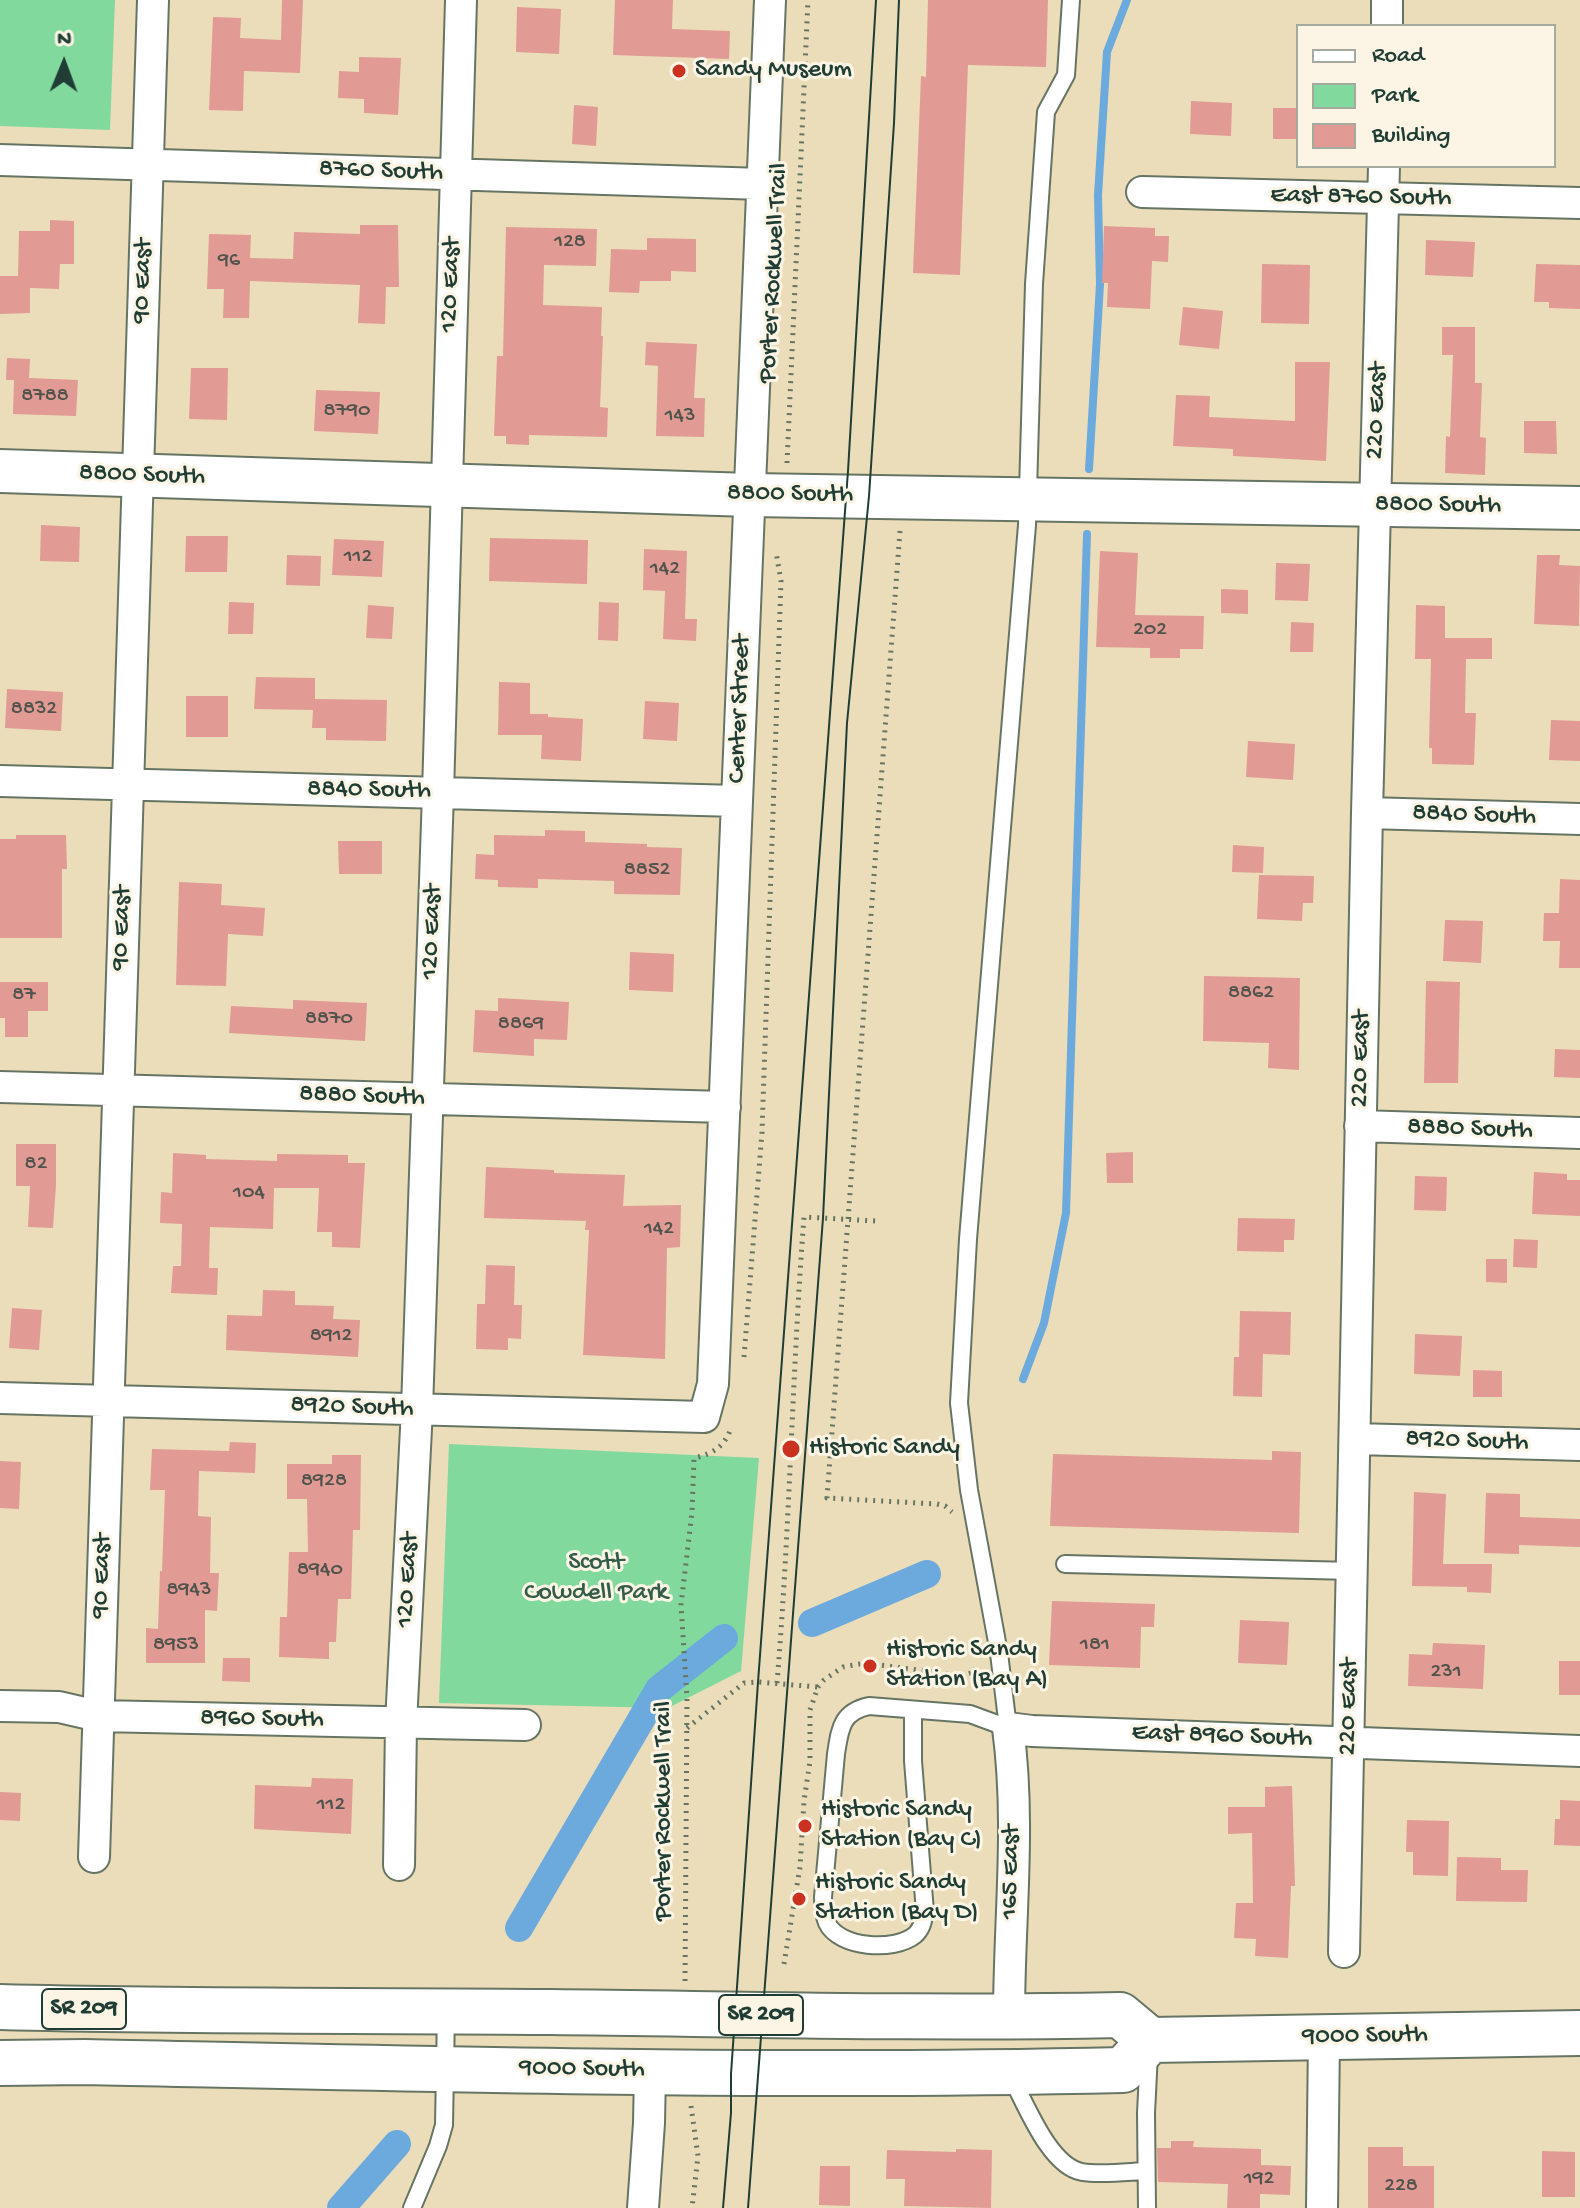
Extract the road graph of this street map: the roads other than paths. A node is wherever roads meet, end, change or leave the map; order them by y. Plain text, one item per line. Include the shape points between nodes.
1 (153, 0) edge
2 (461, 0) edge
3 (770, 0) edge
4 (1071, 0) edge
5 (1387, 0) edge
6 (1387, 24) edge
7 (0, 160) edge
8 (148, 165) junction
9 (1384, 168) edge
10 (456, 174) junction
11 (763, 184) junction
12 (1142, 192) dead end
13 (1384, 198) junction
14 (1580, 203) edge
15 (0, 471) edge
16 (138, 476) junction
17 (446, 485) junction
18 (768, 495) junction
19 (1028, 499) junction
20 (1375, 505) junction
21 (1580, 508) edge
22 (0, 781) edge
23 (128, 785) junction
24 (438, 793) junction
25 (737, 801) junction
26 (1367, 813) junction
27 (1580, 819) edge
28 (0, 1087) edge
29 (118, 1090) junction
30 (426, 1098) junction
31 (725, 1107) junction
32 (1360, 1126) junction
33 (1580, 1133) edge
34 (0, 1398) edge
35 (108, 1401) junction
36 (417, 1409) junction
37 (704, 1417) joint
38 (1355, 1439) junction
39 (1580, 1445) edge
40 (1065, 1564) dead end
41 (1353, 1571) junction
42 (0, 1706) edge
43 (913, 1711) junction
44 (98, 1716) junction
45 (401, 1723) junction
46 (525, 1725) dead end
47 (1008, 1728) junction
48 (1349, 1742) junction
49 (1580, 1751) edge
50 (94, 1857) dead end
51 (399, 1865) dead end
52 (1344, 1952) dead end
53 (0, 2007) edge
54 (168, 2011) junction
55 (446, 2011) junction
56 (514, 2012) junction
57 (1009, 2017) junction
58 (1580, 2033) edge
59 (0, 2035) edge
60 (1324, 2037) junction
61 (1150, 2040) junction
62 (0, 2063) edge
63 (445, 2068) junction
64 (650, 2072) junction
65 (1009, 2072) junction
66 (1146, 2171) junction
67 (412, 2208) edge
68 (643, 2208) edge
69 (1147, 2208) edge
70 (1322, 2208) edge

1 - 8 street, 90 East
2 - 10 street, 120 East
3 - 11 street, Center Street
4 - 19 lane via 1066,75 1046,112
5 - 6 street
7 - 8 street, 8760 South
8 - 10 street, 8760 South
8 - 16 street, 90 East
9 - 13 street, 220 East
10 - 11 street, 8760 South
10 - 17 street, 120 East
11 - 18 street, Center Street
12 - 13 street, East 8760 South
13 - 14 street, East 8760 South
13 - 20 street, 220 East
15 - 16 street, 8800 South
16 - 17 street, 8800 South
16 - 23 street, 90 East
17 - 18 street, 8800 South
17 - 24 street, 120 East
18 - 19 street, 8800 South
18 - 25 street, Center Street
19 - 20 street, 8800 South
19 - 47 lane via 959,1403
20 - 21 street, 8800 South
20 - 26 street, 220 East
22 - 23 street, 8840 South
23 - 24 street, 8840 South
23 - 29 street, 90 East
24 - 25 street, 8840 South
24 - 30 street, 120 East
25 - 31 street, Center Street
26 - 27 street, 8840 South
26 - 32 street, 220 East
28 - 29 street, 8880 South
29 - 30 street, 8880 South
29 - 35 street, 90 East
30 - 31 street, 8880 South
30 - 36 street, 120 East
31 - 37 street, Center Street via 713,1384
32 - 33 street, 8880 South
32 - 38 street, 220 East
34 - 35 street, 8920 South
35 - 36 street, 8920 South
35 - 44 street, 90 East
36 - 37 street, 8920 South
36 - 45 street, 120 East
38 - 39 street, 8920 South
38 - 41 street, 220 East
40 - 41 lane
41 - 48 street, 220 East
42 - 44 street, 8960 South via 59,1707
43 - 43 lane via 856,1708 839,1735 823,1897 828,1924 843,1940 886,1945 903,1941 922,1927
43 - 47 lane via 970,1714
44 - 45 street, 8960 South
44 - 50 street, 90 East
45 - 46 street, 8960 South
45 - 51 street, 120 East
47 - 48 street, East 8960 South
47 - 57 street, 165 East via 1014,1839
48 - 49 street, East 8960 South
48 - 52 street, 220 East
53 - 54 main road, SR 209
54 - 55 main road, SR 209
54 - 59 main road via 57,2035
55 - 56 main road, SR 209
55 - 63 lane
56 - 57 main road, SR 209
56 - 64 main road via 624,2050
57 - 61 main road, SR 209 via 1120,2015
58 - 60 main road, 9000 South
60 - 61 main road, 9000 South
60 - 70 street
61 - 65 main road, 9000 South / SR 209 via 1123,2070
61 - 66 lane
62 - 63 main road, 9000 South / SR 209
63 - 64 main road, 9000 South / SR 209
63 - 67 lane via 442,2135
64 - 65 main road, 9000 South / SR 209
64 - 68 street
65 - 66 lane via 1055,2155 1079,2172
66 - 69 lane

